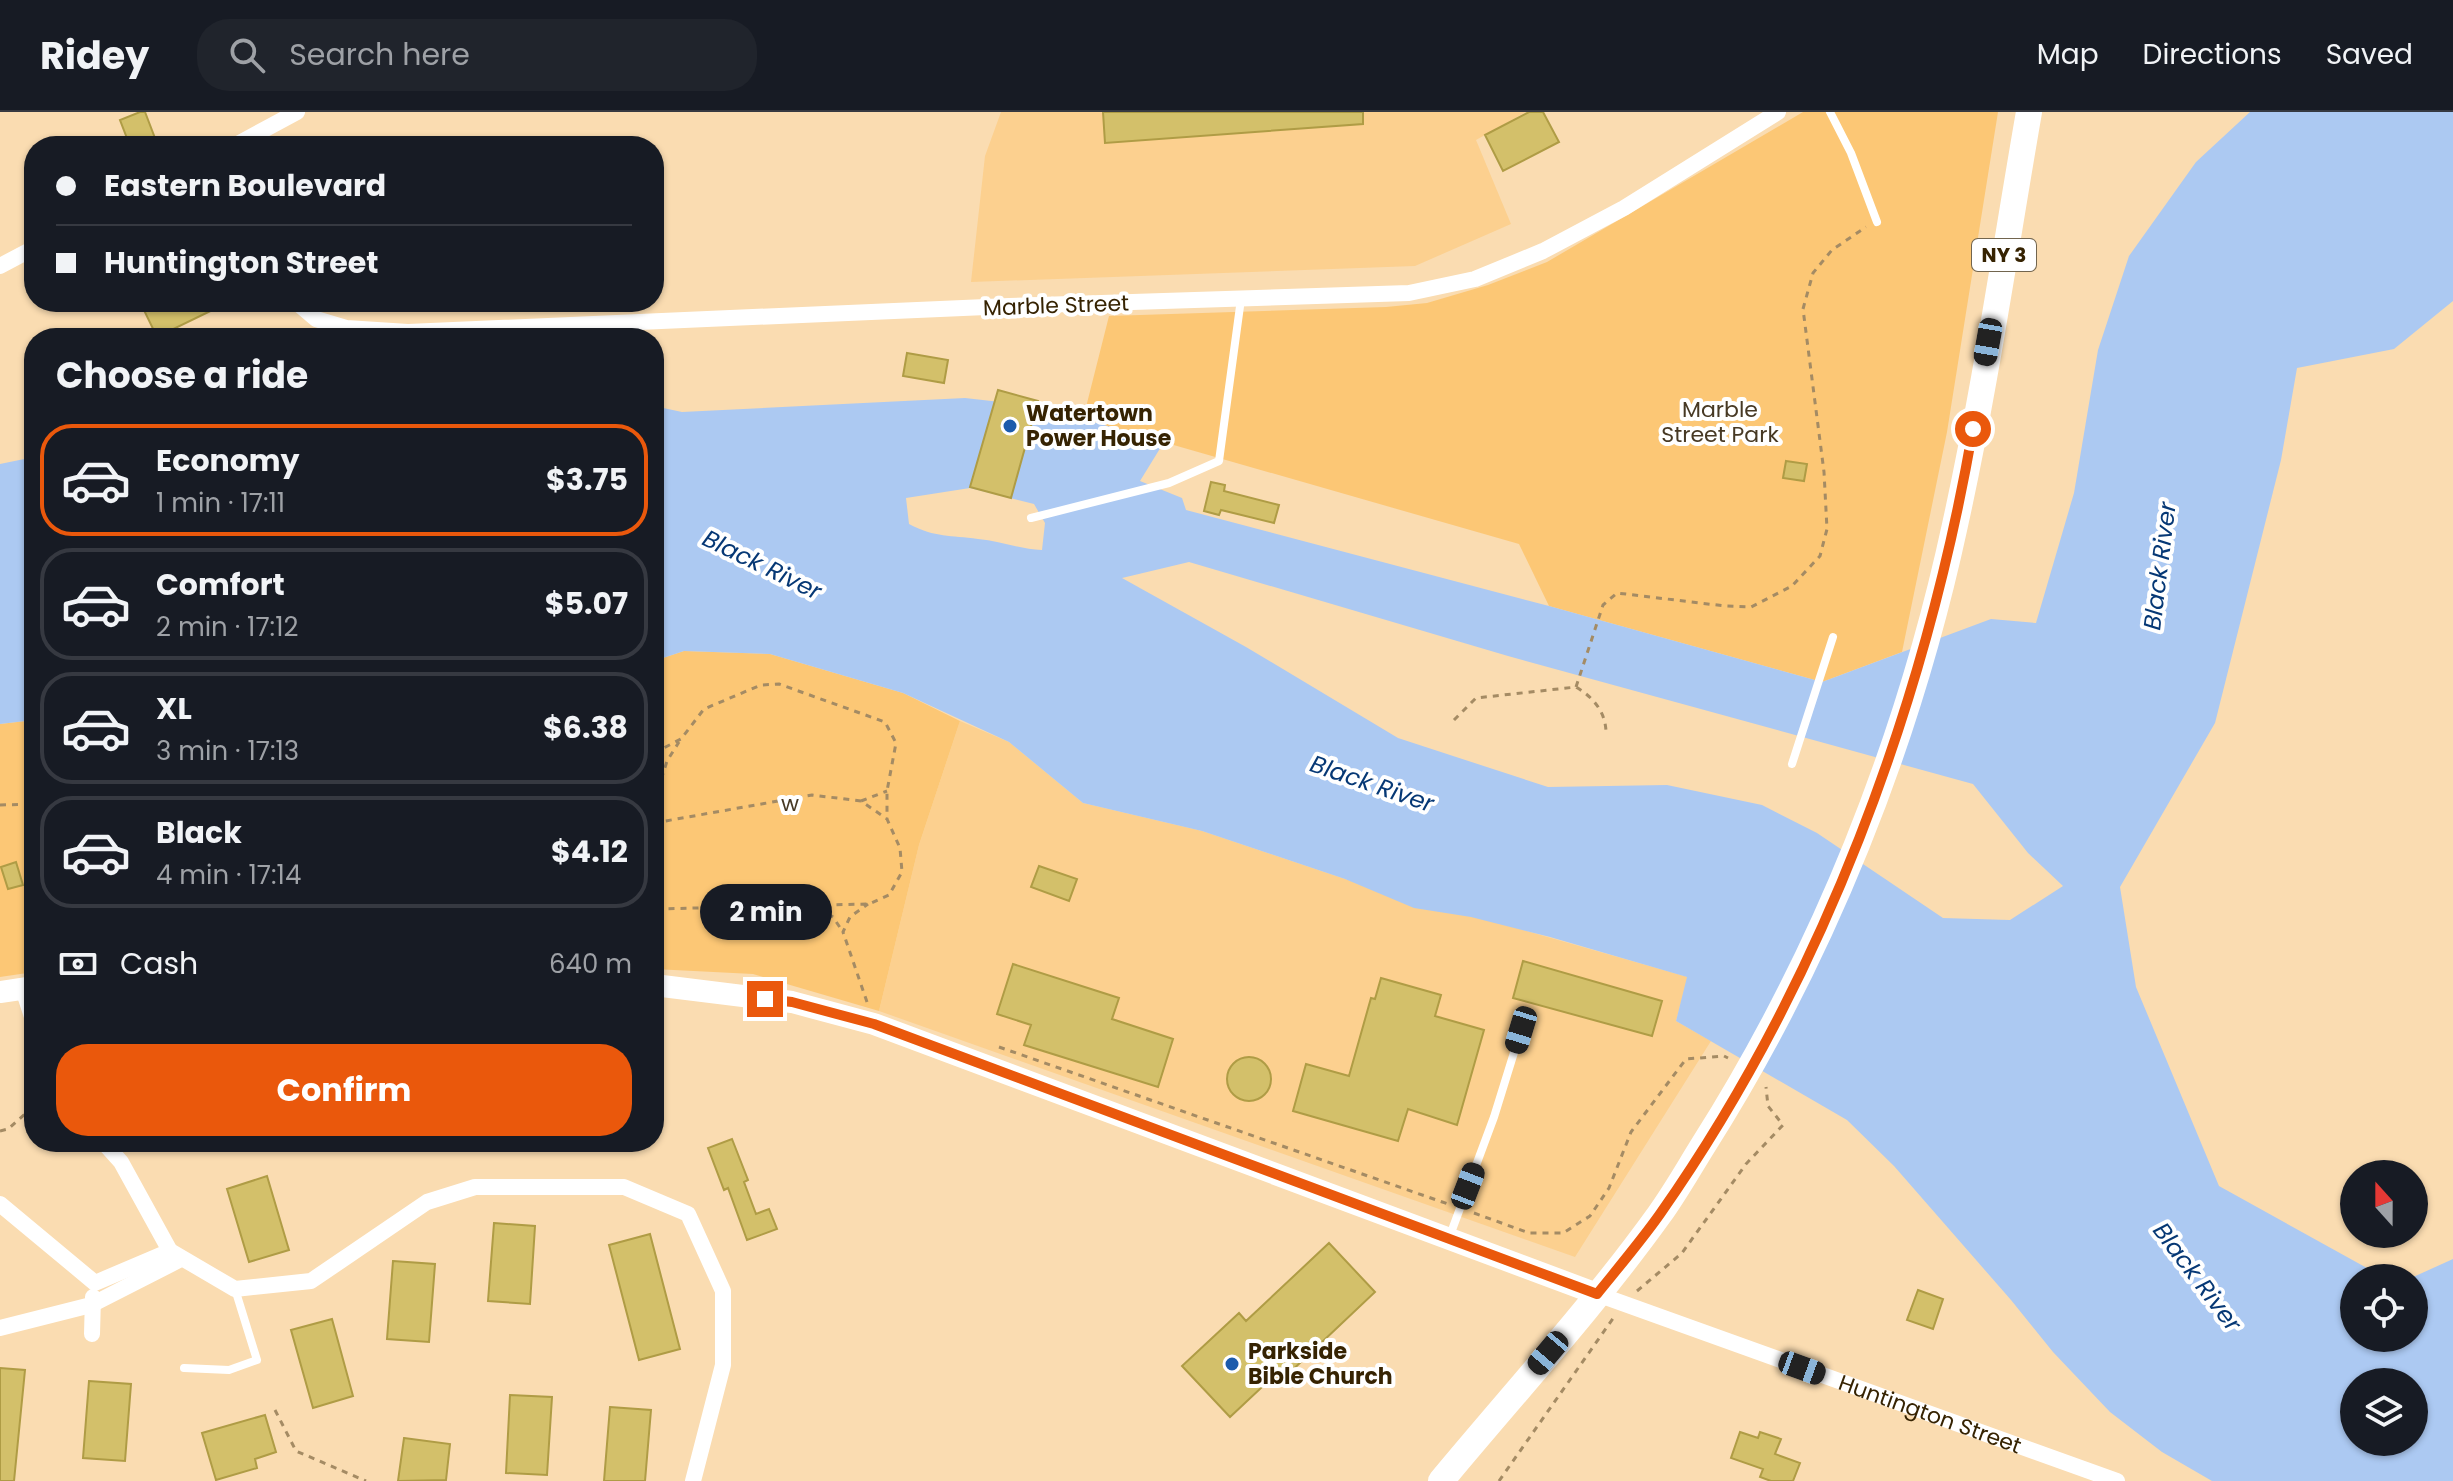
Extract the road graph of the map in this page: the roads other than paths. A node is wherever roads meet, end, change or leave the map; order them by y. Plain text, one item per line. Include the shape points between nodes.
1 (297, 112) edge
2 (1778, 112) edge
3 (1830, 112) edge
4 (2029, 112) edge
5 (253, 136) edge
6 (1877, 222) road end
7 (24, 253) edge
8 (0, 266) edge
9 (1241, 299) junction
10 (308, 312) edge
11 (346, 328) edge
12 (503, 328) edge
13 (1031, 518) dead end
14 (1833, 637) dead end
15 (1792, 764) dead end
16 (664, 986) edge
17 (24, 989) edge
18 (0, 992) edge
19 (1521, 1030) dead end
20 (112, 1152) edge
21 (118, 1152) edge
22 (121, 1162) junction
23 (0, 1204) edge
24 (1448, 1238) junction
25 (176, 1255) junction
26 (95, 1283) junction
27 (235, 1289) junction
28 (1597, 1294) junction
29 (91, 1305) junction
30 (0, 1328) edge
31 (92, 1334) dead end
32 (184, 1368) dead end
33 (693, 1481) edge
34 (1441, 1481) edge
35 (2117, 1481) edge

1 - 5 street
2 - 9 street, Marble Street via 1624,208 1475,279 1409,293
3 - 6 lane
4 - 28 main road, NY 3 via 1960,501 1917,671 1886,767 1768,1036 1660,1214
7 - 8 street
9 - 12 street, Marble Street
9 - 13 lane via 1219,461 1169,483
10 - 11 street, Marble Street
14 - 15 lane
16 - 24 street, Huntington Street via 876,1013
17 - 18 street
19 - 24 lane
20 - 22 street
21 - 22 street
22 - 25 street
23 - 26 street
24 - 28 street, Huntington Street
25 - 26 street
25 - 27 street
25 - 29 street
26 - 29 street
27 - 32 lane via 257,1360 229,1370
27 - 33 street via 311,1281 427,1202 475,1187 624,1187 688,1214 723,1291 723,1365
28 - 34 main road, NY 3
28 - 35 street, Huntington Street
29 - 30 street
29 - 31 street

